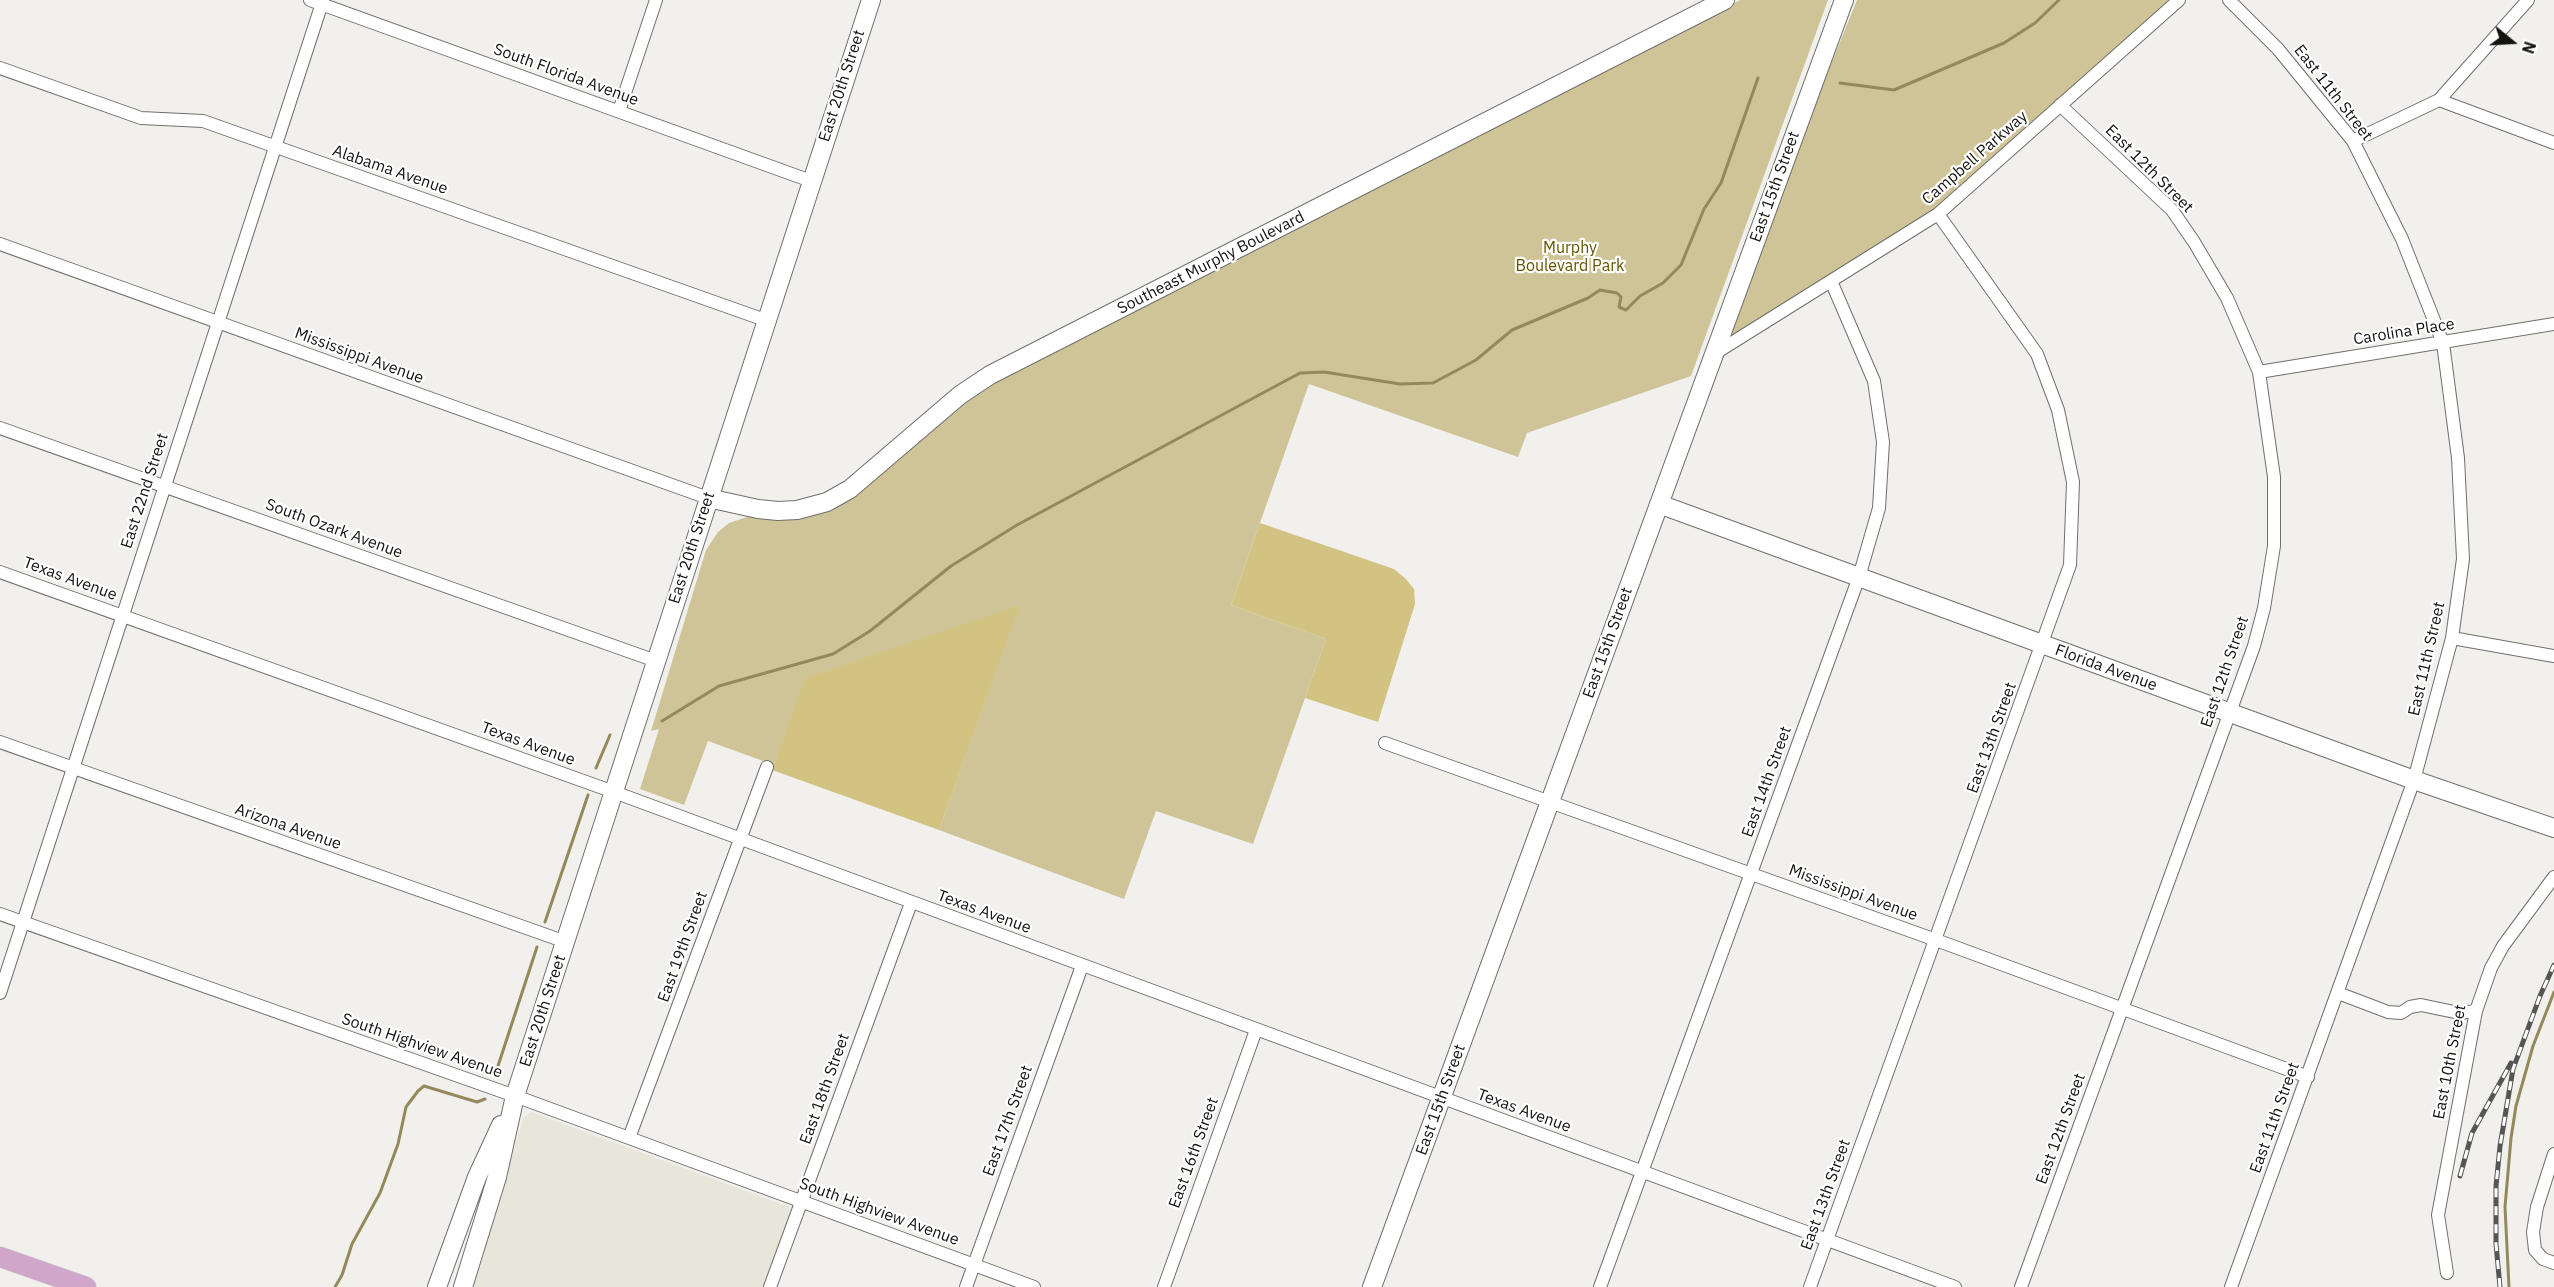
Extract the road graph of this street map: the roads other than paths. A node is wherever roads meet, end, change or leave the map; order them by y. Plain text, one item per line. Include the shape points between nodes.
1 (656, 0) edge
2 (870, 0) edge
3 (1725, 0) edge
4 (1844, 0) edge
5 (2179, 0) edge
6 (2229, 0) edge
7 (2528, 0) edge
8 (318, 1) edge
9 (0, 68) edge
10 (2439, 100) junction
11 (2060, 105) junction
12 (619, 111) junction
13 (2353, 141) junction
14 (2554, 143) edge
15 (274, 146) junction
16 (811, 181) junction
17 (1938, 213) junction
18 (0, 244) edge
19 (1831, 281) junction
20 (765, 320) junction
21 (217, 322) junction
22 (2554, 324) edge
23 (2443, 343) junction
24 (1713, 355) junction
25 (2259, 372) junction
26 (0, 428) edge
27 (164, 486) junction
28 (708, 498) junction
29 (1659, 504) junction
30 (0, 572) edge
31 (1859, 577) junction
32 (122, 615) junction
33 (2452, 638) junction
34 (2043, 645) junction
35 (2554, 656) edge
36 (656, 661) junction
37 (2229, 713) junction
38 (0, 742) edge
39 (1385, 743) dead end
40 (767, 767) dead end
41 (72, 769) junction
42 (2414, 780) junction
43 (614, 792) junction
44 (1550, 802) junction
45 (2554, 828) edge
46 (740, 839) junction
47 (1752, 874) junction
48 (2554, 877) edge
49 (911, 903) junction
50 (0, 914) edge
51 (22, 922) junction
52 (1936, 940) junction
53 (566, 942) junction
54 (1082, 966) junction
55 (0, 993) edge
56 (2338, 993) junction
57 (2122, 1009) junction
58 (2476, 1011) junction
59 (1256, 1030) junction
60 (2308, 1077) junction
61 (515, 1096) junction
62 (1442, 1098) junction
63 (629, 1138) junction
64 (2554, 1154) edge
65 (1642, 1172) junction
66 (802, 1202) junction
67 (1827, 1240) junction
68 (0, 1257) edge
69 (2554, 1263) edge
70 (974, 1265) junction
71 (2447, 1273) dead end
72 (86, 1287) edge
73 (437, 1287) edge
74 (463, 1287) edge
75 (770, 1287) edge
76 (966, 1287) edge
77 (1034, 1287) edge
78 (1164, 1287) edge
79 (1372, 1287) edge
80 (1600, 1287) edge
81 (1810, 1287) edge
82 (1955, 1287) edge
83 (2021, 1287) edge
84 (2231, 1287) edge

1 - 12 street
2 - 16 main road, East 20th Street
3 - 28 main road, Southeast Murphy Boulevard via 990,375 960,395 850,489 827,502 778,511
4 - 24 main road, East 15th Street
5 - 11 street, Campbell Parkway
6 - 13 street, East 11th Street via 2278,50
7 - 10 street
8 - 12 street, South Florida Avenue
8 - 15 street, East 22nd Street
9 - 15 street, Alabama Avenue via 141,118 203,121
10 - 13 street
10 - 14 street
11 - 17 street, Campbell Parkway
11 - 25 street, East 12th Street via 2172,210 2227,298
12 - 16 street, South Florida Avenue
13 - 23 street, East 11th Street via 2402,239
15 - 20 street, Alabama Avenue
15 - 21 street, East 22nd Street
16 - 20 main road, East 20th Street
17 - 19 street, Campbell Parkway
17 - 34 street, East 13th Street via 2037,354 2058,410 2073,482 2070,566
18 - 21 street, Mississippi Avenue
19 - 24 street, Campbell Parkway
19 - 31 street, East 14th Street via 1874,381 1883,442 1880,508
20 - 28 main road, East 20th Street
21 - 27 street, East 22nd Street
21 - 28 street, Mississippi Avenue
22 - 23 street, Carolina Place
23 - 25 street, Carolina Place
23 - 33 street, East 11th Street via 2458,458 2463,559
24 - 29 main road, East 15th Street
25 - 37 street, East 12th Street via 2274,477 2274,546 2262,618
26 - 27 street, South Ozark Avenue
27 - 32 street, East 22nd Street
27 - 36 street, South Ozark Avenue
28 - 36 main road, East 20th Street
29 - 31 main road, Florida Avenue
29 - 44 main road, East 15th Street
30 - 32 street, Texas Avenue
31 - 34 main road, Florida Avenue
31 - 47 street, East 14th Street
32 - 41 street, East 22nd Street
32 - 43 street, Texas Avenue
33 - 35 street
33 - 42 street, East 11th Street
34 - 37 main road, Florida Avenue
34 - 52 street, East 13th Street
36 - 43 main road, East 20th Street
37 - 42 main road, Florida Avenue
37 - 57 street, East 12th Street
38 - 41 street, Arizona Avenue
39 - 44 street, Mississippi Avenue
40 - 46 street, East 19th Street
41 - 51 street, East 22nd Street
41 - 53 street, Arizona Avenue
42 - 45 main road, Florida Avenue
42 - 56 street, East 11th Street
43 - 46 street, Texas Avenue
43 - 53 main road, East 20th Street
44 - 47 street, Mississippi Avenue
44 - 62 main road, East 15th Street
46 - 49 street, Texas Avenue
46 - 63 street, East 19th Street
47 - 52 street, Mississippi Avenue
47 - 65 street, East 14th Street
48 - 58 street, East 10th Street via 2503,946
49 - 54 street, Texas Avenue
49 - 66 street, East 18th Street
50 - 51 street, South Highview Avenue
51 - 55 street, East 22nd Street
51 - 61 street, South Highview Avenue
52 - 57 street, Mississippi Avenue
52 - 67 street, East 13th Street
53 - 61 main road, East 20th Street
54 - 59 street, Texas Avenue
54 - 70 street, East 17th Street
56 - 58 street via 2388,1012 2402,1013 2421,1005 2459,1013
56 - 60 street, East 11th Street
57 - 60 street, Mississippi Avenue
57 - 83 street, East 12th Street
58 - 71 street, East 10th Street via 2438,1215
59 - 62 street, Texas Avenue
59 - 78 street, East 16th Street
60 - 84 street, East 11th Street
61 - 63 street, South Highview Avenue
61 - 73 main road, East 20th Street via 477,1177
61 - 74 main road, East 20th Street via 497,1177
62 - 65 street, Texas Avenue
62 - 79 main road, East 15th Street
63 - 66 street, South Highview Avenue
64 - 69 street via 2533,1232 2535,1250
65 - 67 street, Texas Avenue
65 - 80 street, East 14th Street
66 - 70 street, South Highview Avenue
66 - 75 street, East 18th Street
67 - 81 street, East 13th Street
67 - 82 street, Texas Avenue
68 - 72 main road
70 - 76 street, East 17th Street
70 - 77 street, South Highview Avenue

